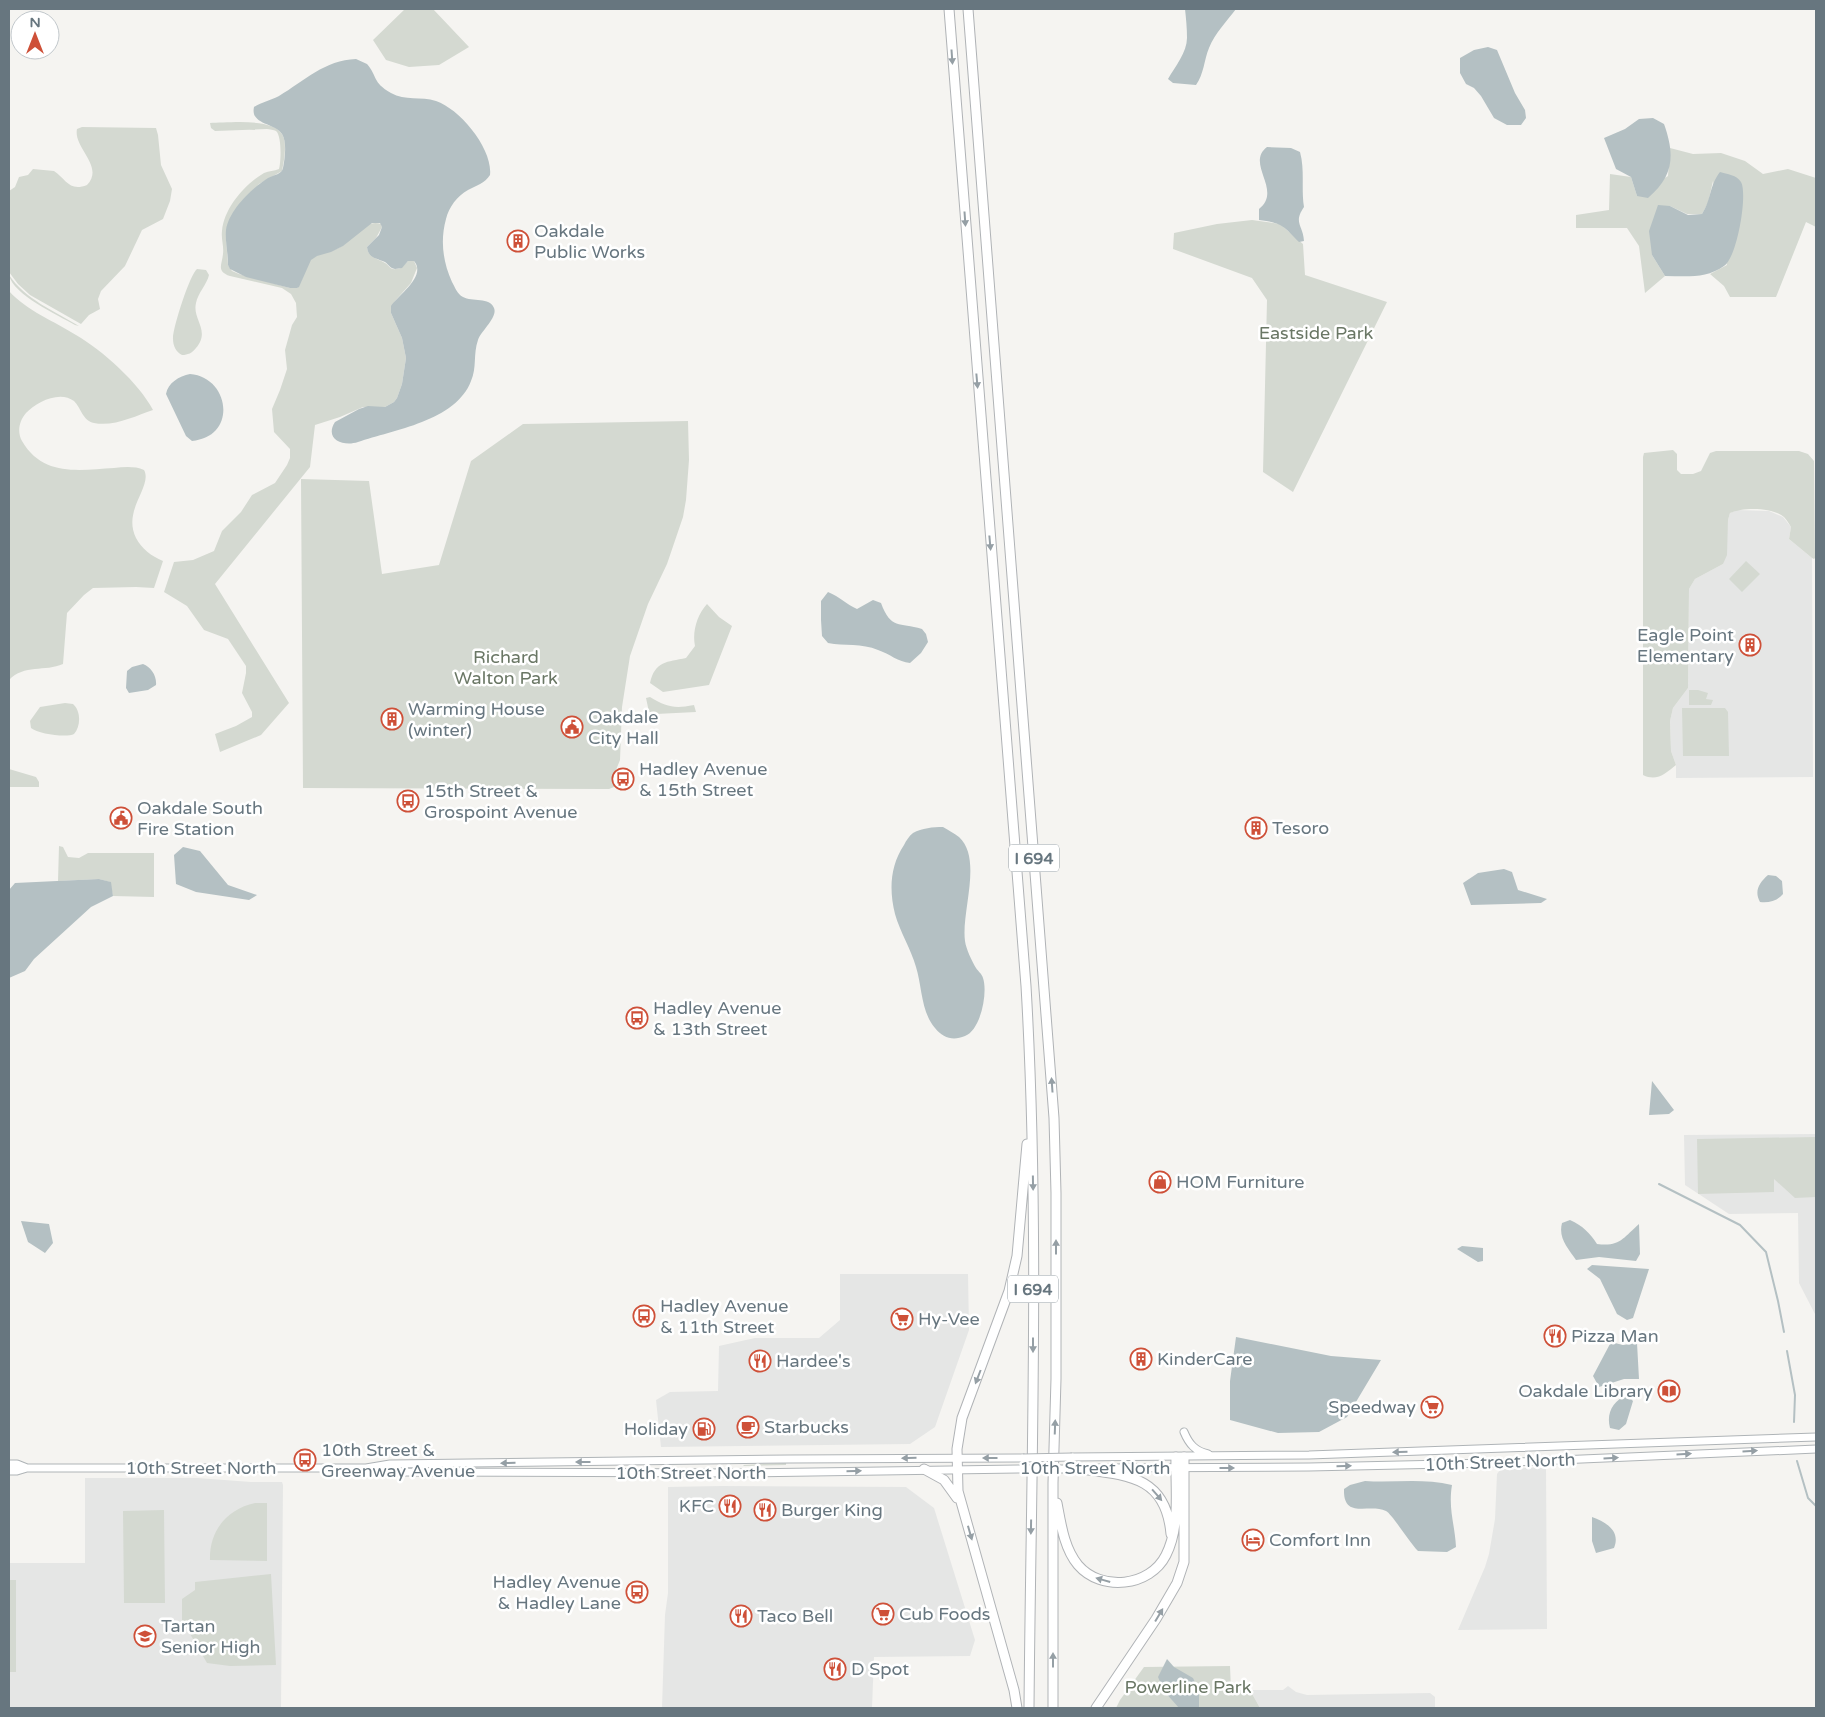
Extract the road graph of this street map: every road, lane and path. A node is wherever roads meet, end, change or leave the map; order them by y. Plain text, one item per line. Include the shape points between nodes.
1 (949, 9) edge
2 (968, 9) edge
3 (1031, 1099) junction
4 (1184, 1432) dead end
5 (1816, 1437) edge
6 (1816, 1449) edge
7 (1180, 1457) junction
8 (1216, 1457) junction
9 (957, 1458) junction
10 (9, 1464) edge
11 (27, 1468) junction
12 (375, 1468) junction
13 (1180, 1468) junction
14 (957, 1469) junction
15 (1076, 1469) junction
16 (924, 1470) junction
17 (9, 1471) edge
18 (1053, 1483) junction
19 (962, 1505) junction
20 (1172, 1539) junction
21 (1017, 1708) edge
22 (1029, 1708) edge
23 (1053, 1708) edge
24 (1096, 1708) edge

1 -> 3 highway, I 694 via 1026,986
18 -> 2 highway, I 694 via 1056,1378 1054,1118
3 -> 9 highway via 1017,1256 1008,1292 962,1418
3 -> 22 highway, I 694 via 1034,1225
4 - 8 main road via 1193,1448
5 -> 8 main road, 10th Street North
13 -> 6 main road, 10th Street North via 1484,1463
7 - 8 main road, 10th Street North
7 -> 9 main road, 10th Street North, bridge
7 - 13 highway
9 -> 12 main road, 10th Street North via 390,1464
9 - 14 highway
10 - 11 main road, 10th Street North
11 - 12 main road, 10th Street North
11 - 17 main road, 10th Street North
12 -> 16 main road, 10th Street North via 391,1472 582,1473
13 - 15 main road, 10th Street North
13 - 20 highway via 1176,1526
24 -> 13 highway via 1177,1583 1184,1562
14 - 15 main road, 10th Street North, bridge
14 - 16 main road, 10th Street North
14 - 19 highway
15 -> 20 highway via 1129,1476 1148,1486 1168,1512
16 - 19 highway via 944,1480
20 -> 18 highway via 1160,1564 1140,1579 1116,1583 1095,1577 1078,1564 1065,1540
23 -> 18 highway, I 694
19 -> 21 highway

